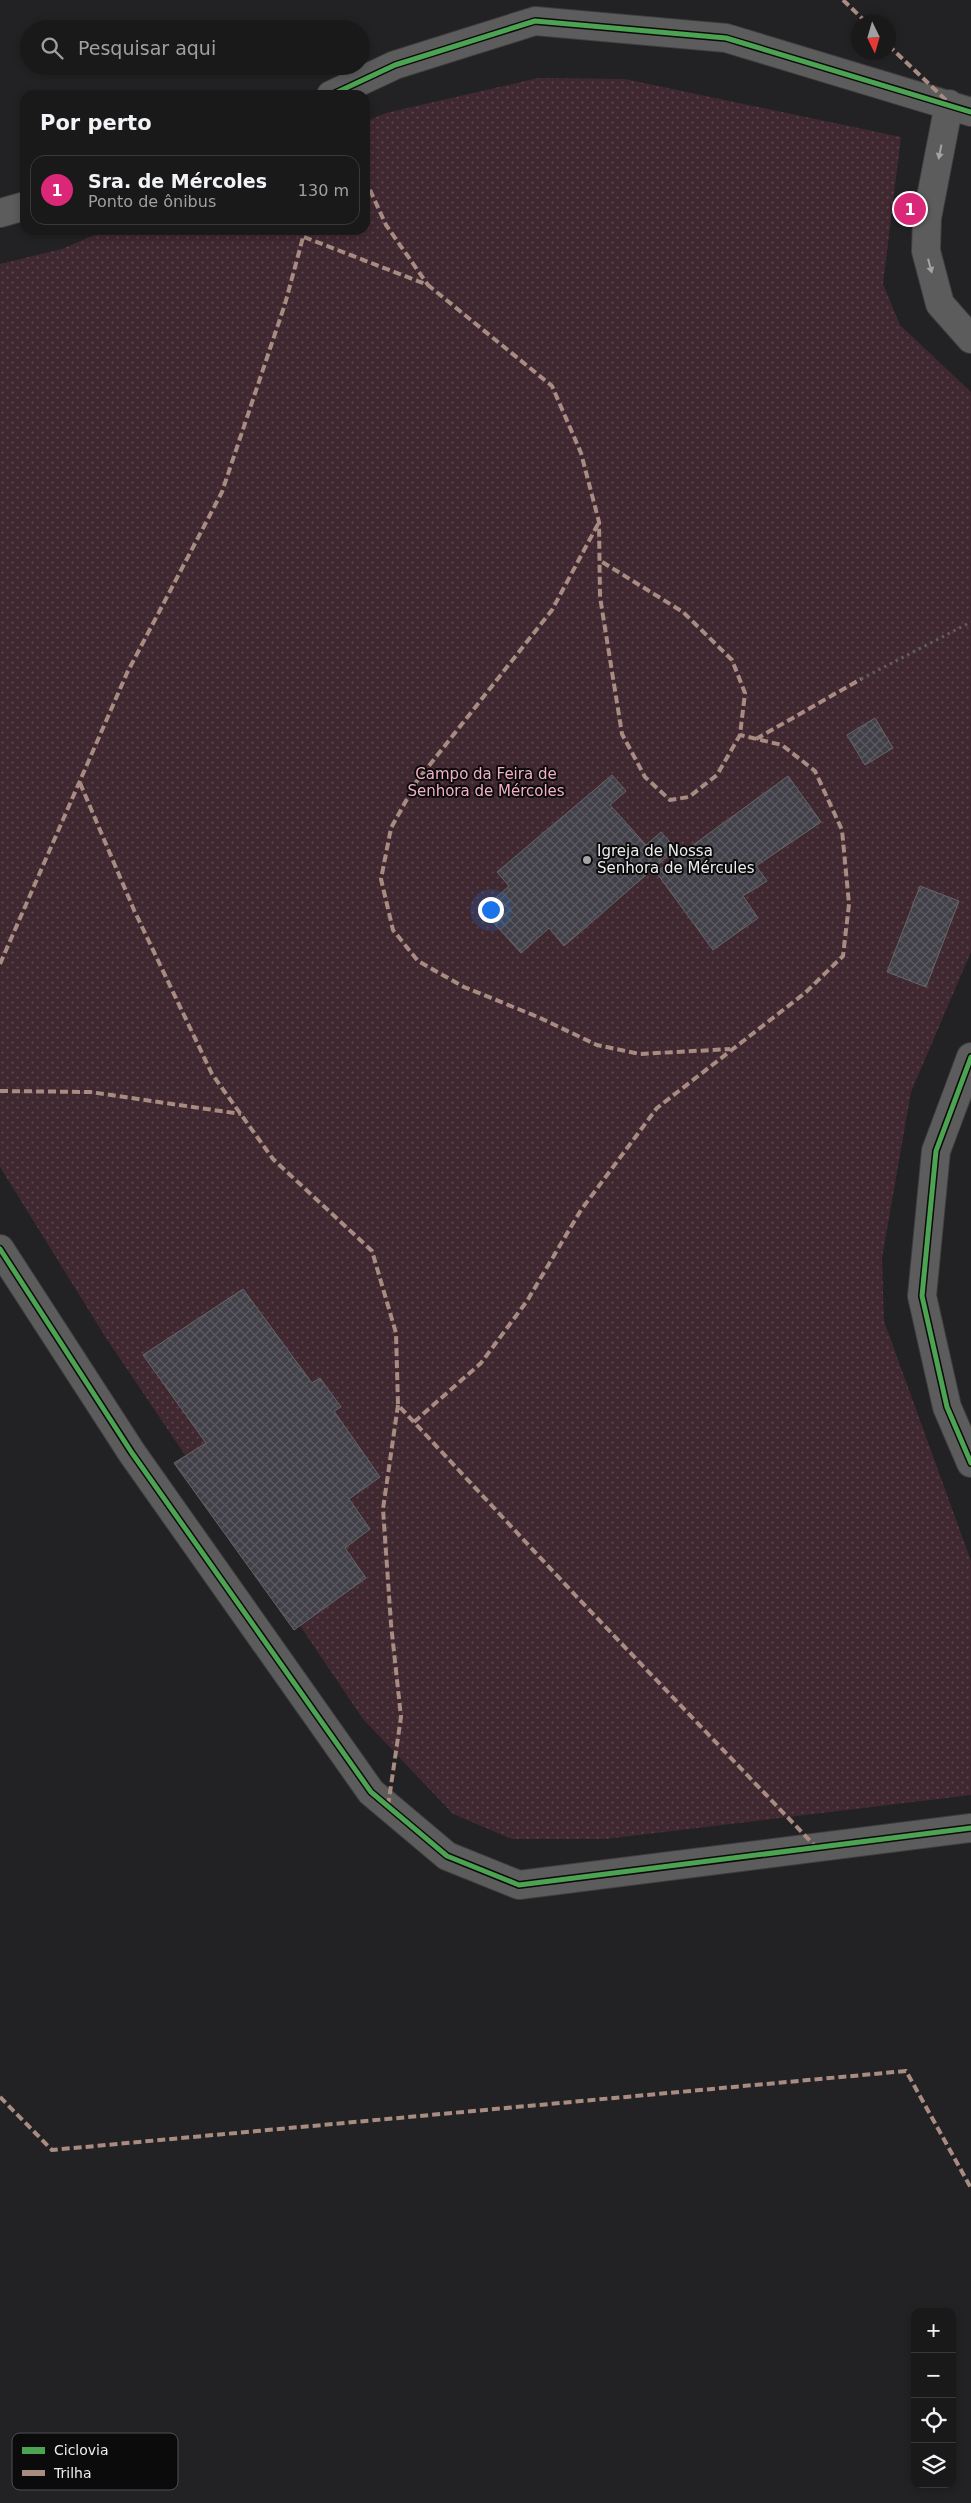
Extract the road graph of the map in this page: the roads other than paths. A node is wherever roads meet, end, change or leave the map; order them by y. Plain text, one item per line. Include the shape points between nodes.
1 (342, 90) edge
2 (960, 108) edge
3 (20, 207) edge
4 (0, 213) edge
5 (971, 339) edge
6 (971, 1057) edge
7 (0, 1249) edge
8 (971, 1463) edge
9 (971, 1828) edge

1 - 2 street via 394,65 535,20 726,38
2 -> 5 street via 927,218 926,251 940,304
3 - 4 street
6 - 8 street via 936,1152 922,1296 947,1407
7 - 9 street via 132,1453 371,1792 447,1856 519,1885

